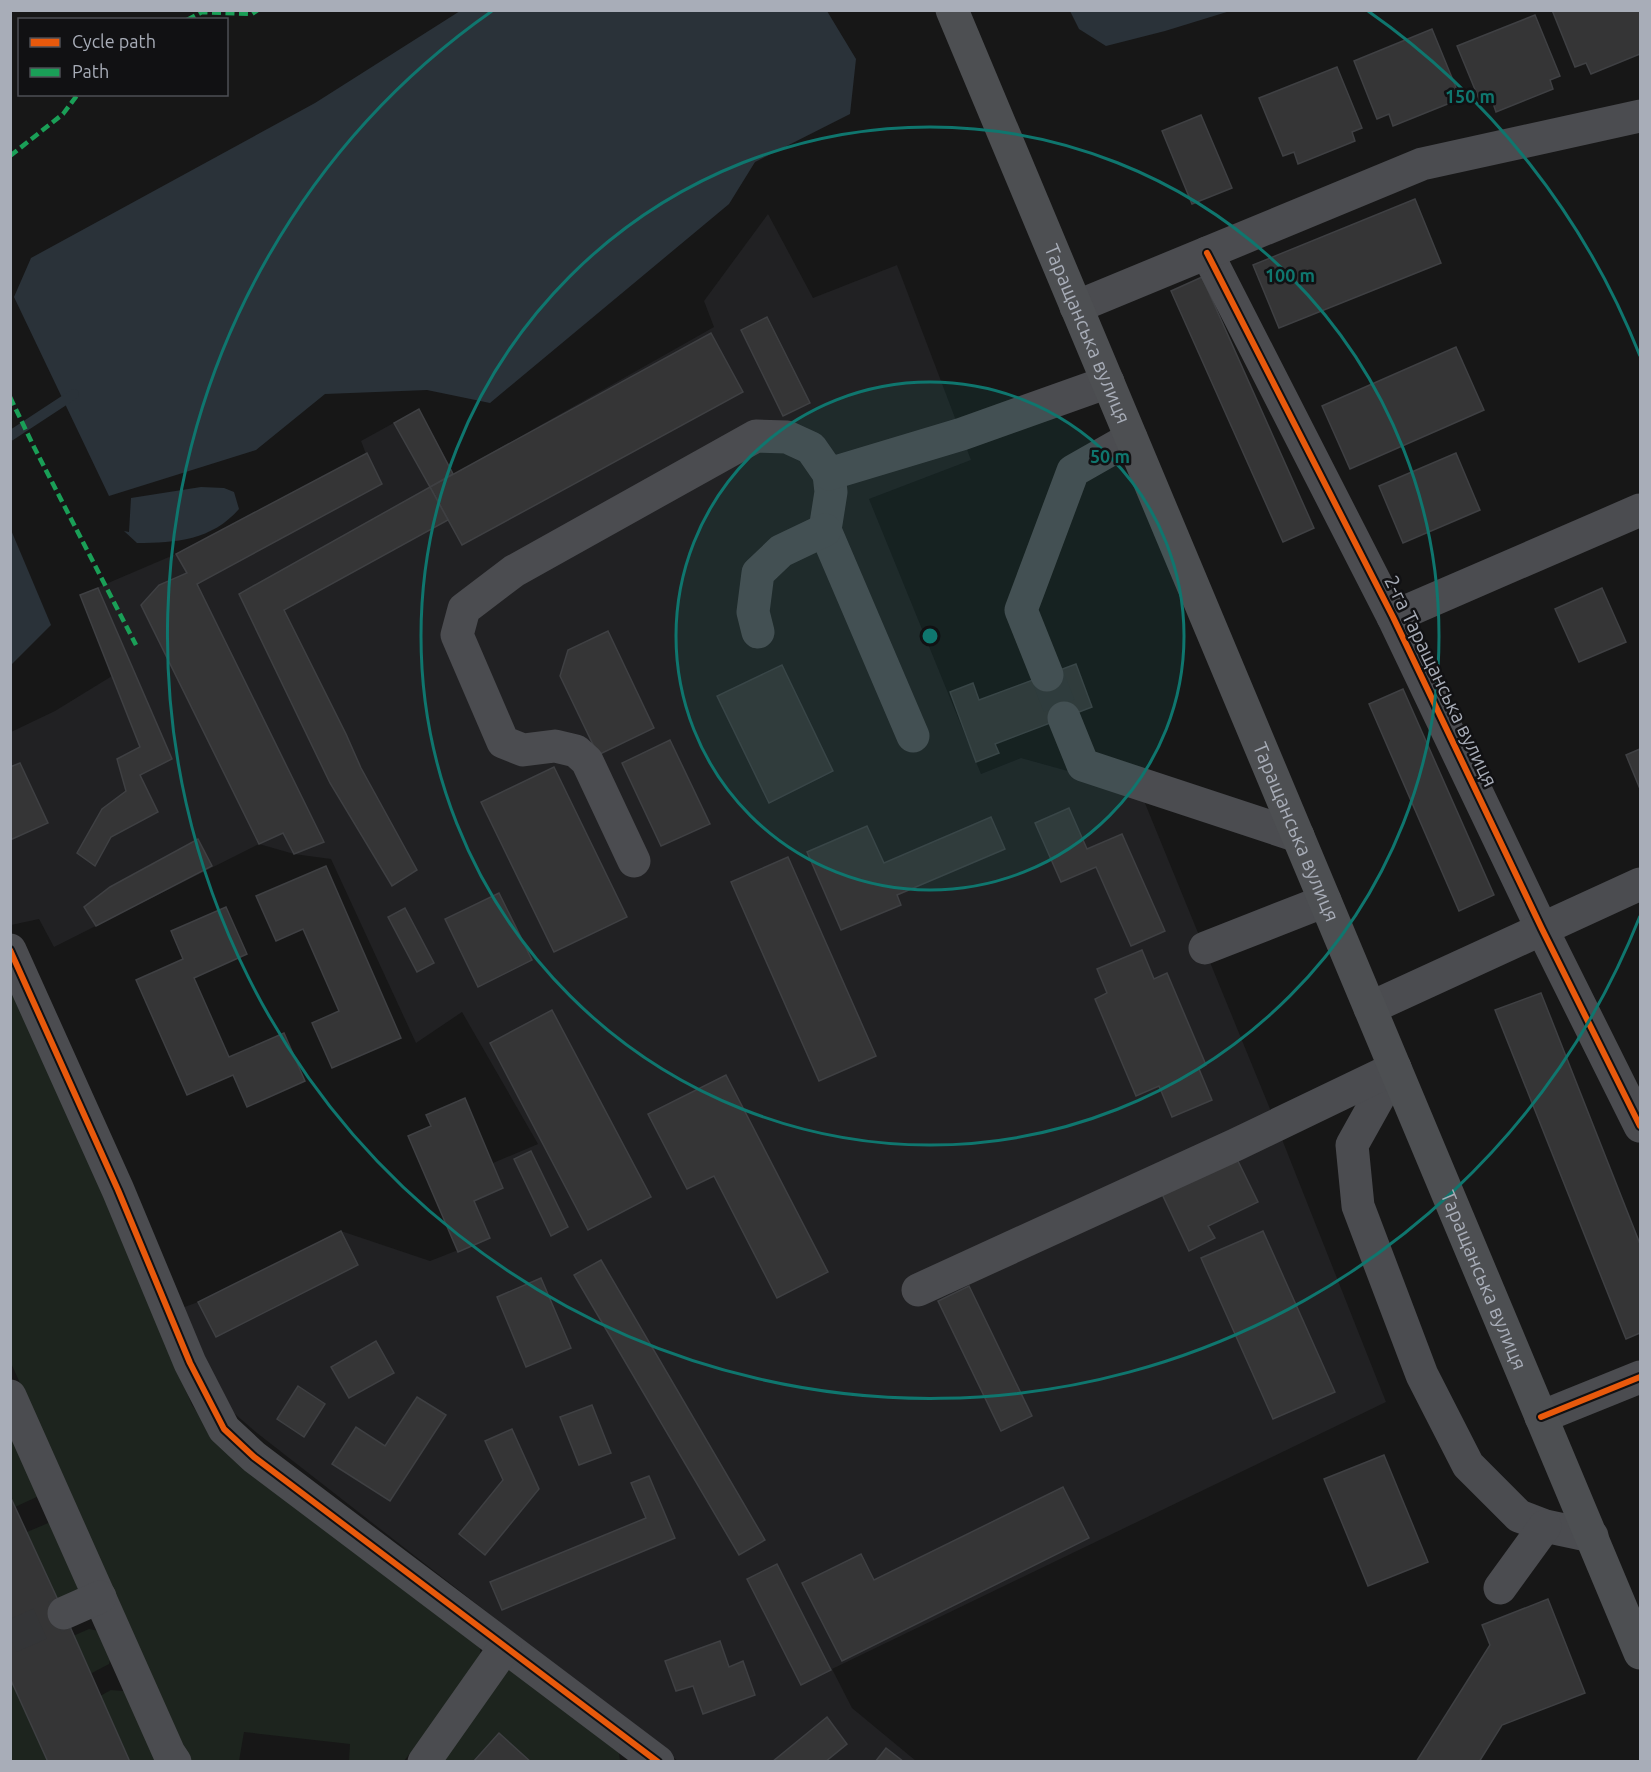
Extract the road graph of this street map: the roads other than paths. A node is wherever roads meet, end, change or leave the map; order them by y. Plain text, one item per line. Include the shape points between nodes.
1 (952, 10) edge
2 (1641, 116) edge
3 (1207, 253) junction
4 (1076, 306) junction
5 (1108, 382) junction
6 (1131, 438) junction
7 (829, 474) junction
8 (1641, 510) edge
9 (825, 531) junction
10 (1393, 617) junction
11 (758, 632) dead end
12 (1047, 675) tunnel mouth
13 (1064, 718) tunnel mouth
14 (913, 736) dead end
15 (1298, 836) junction
16 (634, 861) dead end
17 (1641, 884) edge
18 (1325, 901) junction
19 (1542, 929) junction
20 (1205, 948) dead end
21 (10, 950) edge
22 (1370, 1008) junction
23 (1395, 1068) junction
24 (1641, 1126) edge
25 (918, 1290) dead end
26 (1641, 1377) edge
27 (10, 1396) edge
28 (1541, 1417) junction
29 (1545, 1526) junction
30 (1592, 1536) junction
31 (1500, 1588) dead end
32 (100, 1597) junction
33 (64, 1613) tunnel mouth
34 (505, 1647) junction
35 (1641, 1653) edge
36 (650, 1759) edge
37 (175, 1761) edge
38 (424, 1761) edge

1 - 4 main road, Таращанська вулиця
2 - 3 street via 1422,164
3 - 4 street
3 - 10 street, 2-га Таращанська вулиця
4 - 5 main road, Таращанська вулиця
5 - 6 main road, Таращанська вулиця
5 - 7 street via 962,434
6 - 12 street via 1073,471 1021,610
6 - 15 main road, Таращанська вулиця
7 - 9 street via 831,492
7 - 16 street via 811,448 787,437 756,436 514,571 464,609 457,635 503,742 523,750 555,746 576,751 586,761
8 - 10 street
9 - 11 street via 781,551 759,573 753,612
9 - 14 street
10 - 19 street, 2-га Таращанська вулиця
13 - 15 street via 1083,765
15 - 18 main road, Таращанська вулиця
17 - 19 street
18 - 20 street
18 - 22 main road, Таращанська вулиця
19 - 22 street
19 - 24 street, 2-га Таращанська вулиця
21 - 34 street via 118,1190 190,1363 224,1429 254,1457
22 - 23 main road, Таращанська вулиця
23 - 25 street
23 - 28 main road, Таращанська вулиця
23 - 29 street via 1352,1145 1358,1206 1422,1375 1468,1465 1519,1516
26 - 28 street
27 - 32 street
28 - 30 main road, Таращанська вулиця
29 - 30 street
29 - 31 street
30 - 35 main road, Таращанська вулиця
32 - 33 street
32 - 37 street
34 - 36 street
34 - 38 street

